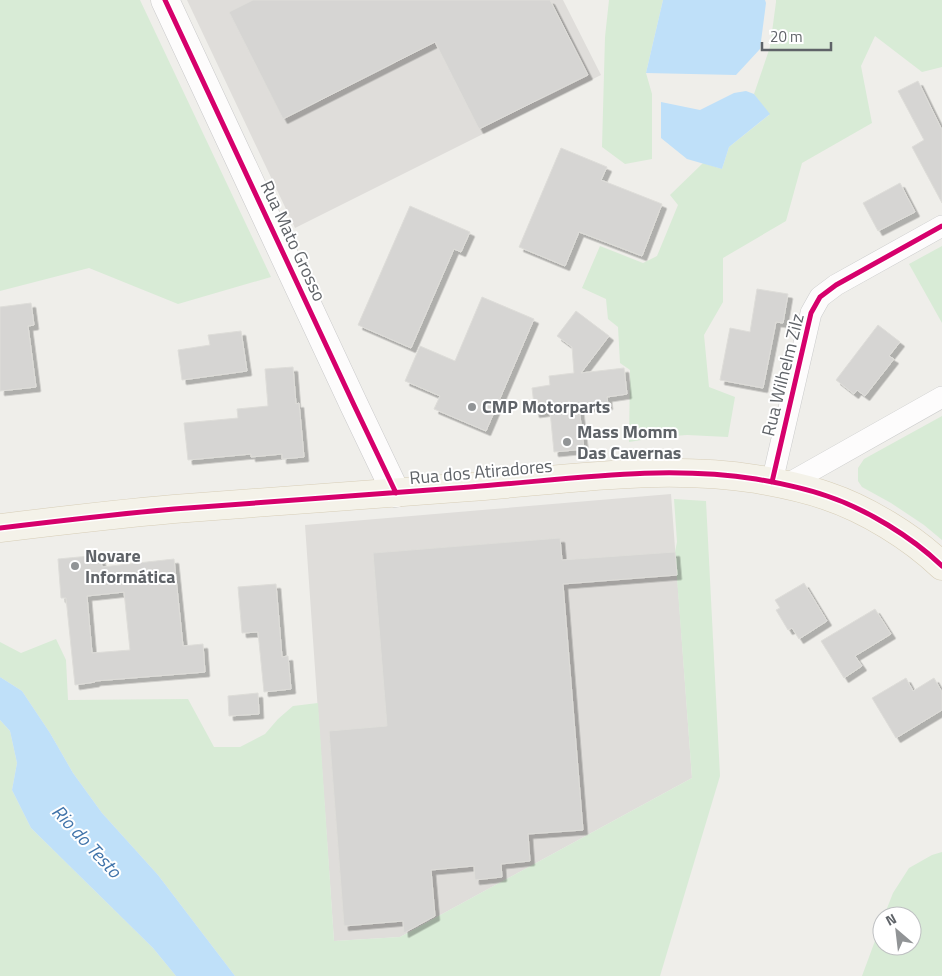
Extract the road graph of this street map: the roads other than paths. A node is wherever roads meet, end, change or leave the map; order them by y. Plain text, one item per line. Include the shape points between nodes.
1 (165, 0) edge
2 (942, 226) edge
3 (942, 397) edge
4 (779, 483) junction
5 (396, 493) junction
6 (0, 528) edge
7 (942, 566) edge

1 - 5 street, Rua Mato Grosso
2 - 4 street, Rua Wilhelm Zilz via 820,297 811,314
3 - 4 street
4 - 5 main road, Rua dos Atiradores via 734,476 658,472
4 - 7 main road, Rua dos Atiradores via 828,496 869,514 910,540
5 - 6 main road, Rua dos Atiradores via 176,509

